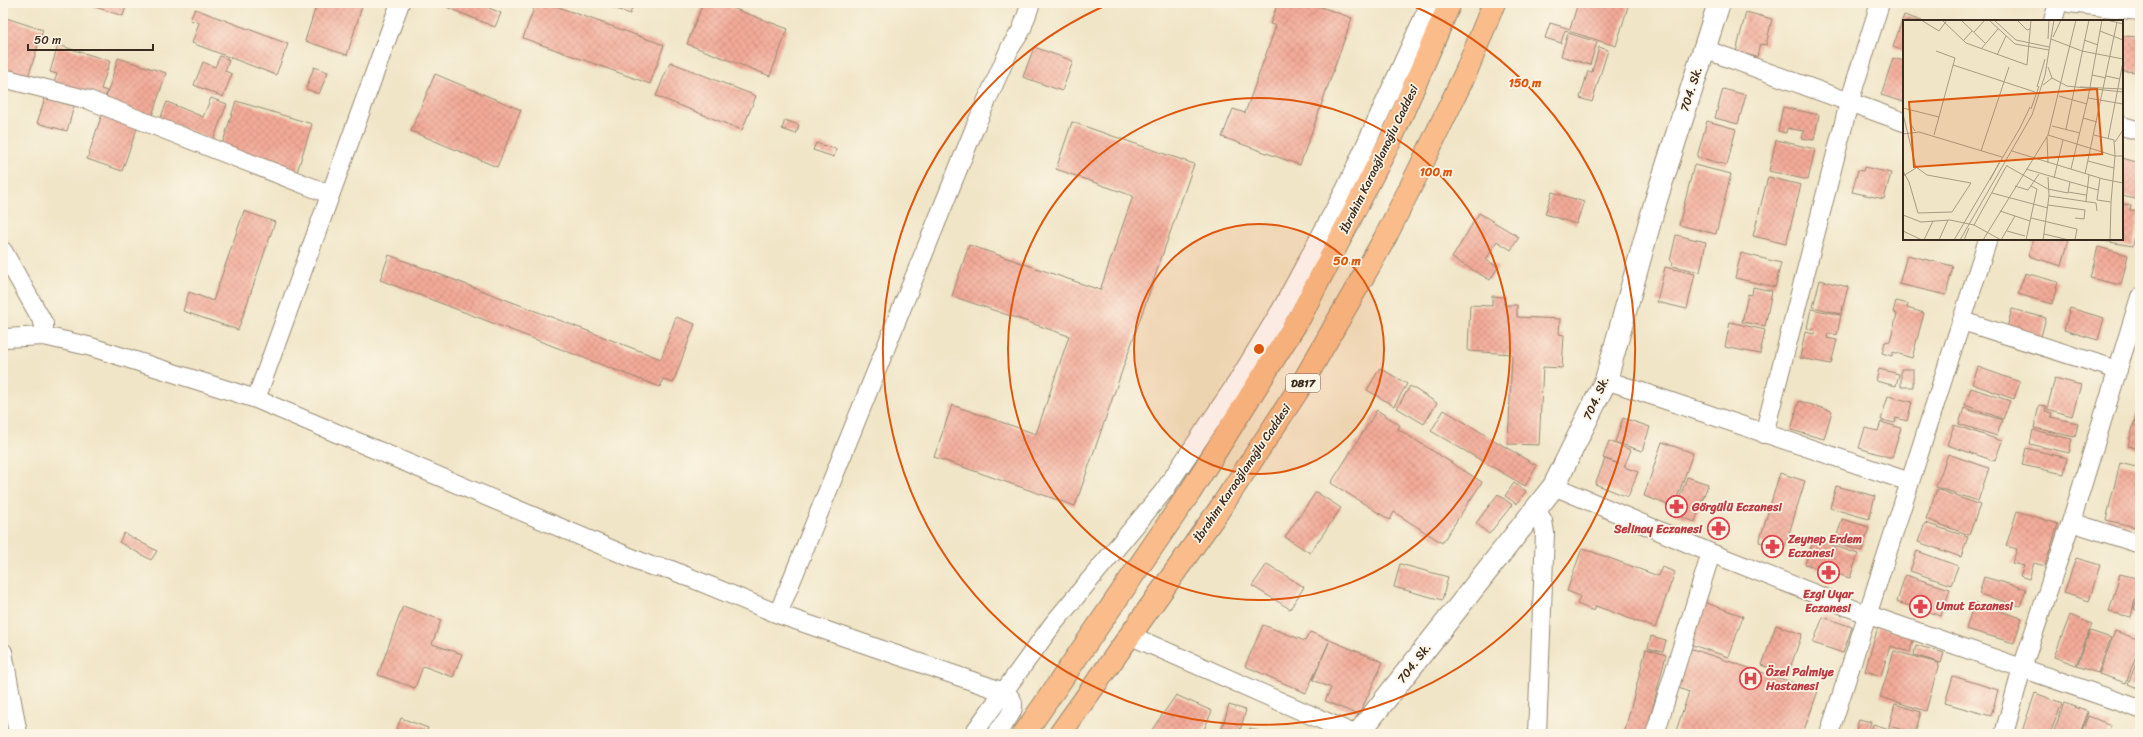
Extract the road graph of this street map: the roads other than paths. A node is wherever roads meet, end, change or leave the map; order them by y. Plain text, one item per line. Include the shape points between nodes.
1 (400, 3) edge
2 (1032, 3) edge
3 (1430, 3) edge
4 (1450, 3) edge
5 (1494, 3) edge
6 (1719, 3) edge
7 (1880, 3) edge
8 (2058, 3) edge
9 (2069, 3) edge
10 (2140, 12) edge
11 (2052, 20) edge
12 (1704, 49) junction
13 (3, 78) edge
14 (1849, 103) junction
15 (1903, 122) edge
16 (2123, 126) edge
17 (2140, 131) edge
18 (329, 194) junction
19 (1988, 240) edge
20 (3, 251) edge
21 (2140, 297) edge
22 (1962, 320) junction
23 (44, 336) junction
24 (3, 338) edge
25 (2118, 370) junction
26 (1606, 380) junction
27 (256, 399) junction
28 (1764, 434) junction
29 (1910, 482) junction
30 (1554, 486) junction
31 (1536, 509) junction
32 (2072, 522) junction
33 (2140, 544) edge
34 (1711, 553) junction
35 (778, 614) junction
36 (1866, 614) junction
37 (1129, 635) junction
38 (3, 652) edge
39 (2022, 668) junction
40 (1004, 692) junction
41 (2140, 709) edge
42 (18, 734) edge
43 (973, 734) edge
44 (996, 734) edge
45 (1024, 734) edge
46 (1060, 734) edge
47 (1354, 734) edge
48 (1358, 734) edge
49 (1537, 734) edge
50 (1655, 734) edge
51 (1828, 734) edge
52 (2004, 734) edge

1 - 18 street
2 - 35 street via 975,127
3 - 40 street via 1346,188 1285,301 1237,382 1163,492 1053,624
4 - 45 highway, İbrahim Karaoğlanoğlu Caddesi via 1392,137 1300,317 1190,492
5 - 37 highway, İbrahim Karaoğlanoğlu Caddesi / D817 via 1466,72 1385,238 1302,384 1219,510
6 - 12 street, 704. Sk.
7 - 14 street
8 - 11 street
9 - 10 street
12 - 14 street
12 - 26 street, 704. Sk. via 1656,200
13 - 18 street via 88,100
14 - 15 street
14 - 28 street
16 - 17 street
18 - 27 street
19 - 22 street
20 - 23 street via 44,324
21 - 25 street
22 - 25 street
22 - 29 street
23 - 24 street
23 - 27 street via 88,346
25 - 32 street
26 - 28 street
26 - 30 street, 704. Sk.
27 - 35 street via 651,566 669,569
28 - 29 street
29 - 36 street
30 - 31 street, 704. Sk.
30 - 34 street
31 - 48 street, 704. Sk.
31 - 49 street via 1543,521 1545,533
32 - 33 street
32 - 39 street
34 - 36 street
34 - 50 street
35 - 40 street
36 - 39 street
36 - 51 street
37 - 46 highway, İbrahim Karaoğlanoğlu Caddesi / D817
37 - 47 street
38 - 42 street
39 - 41 street
39 - 52 street
40 - 43 street
40 - 44 street via 1012,697 1014,702 1012,710

